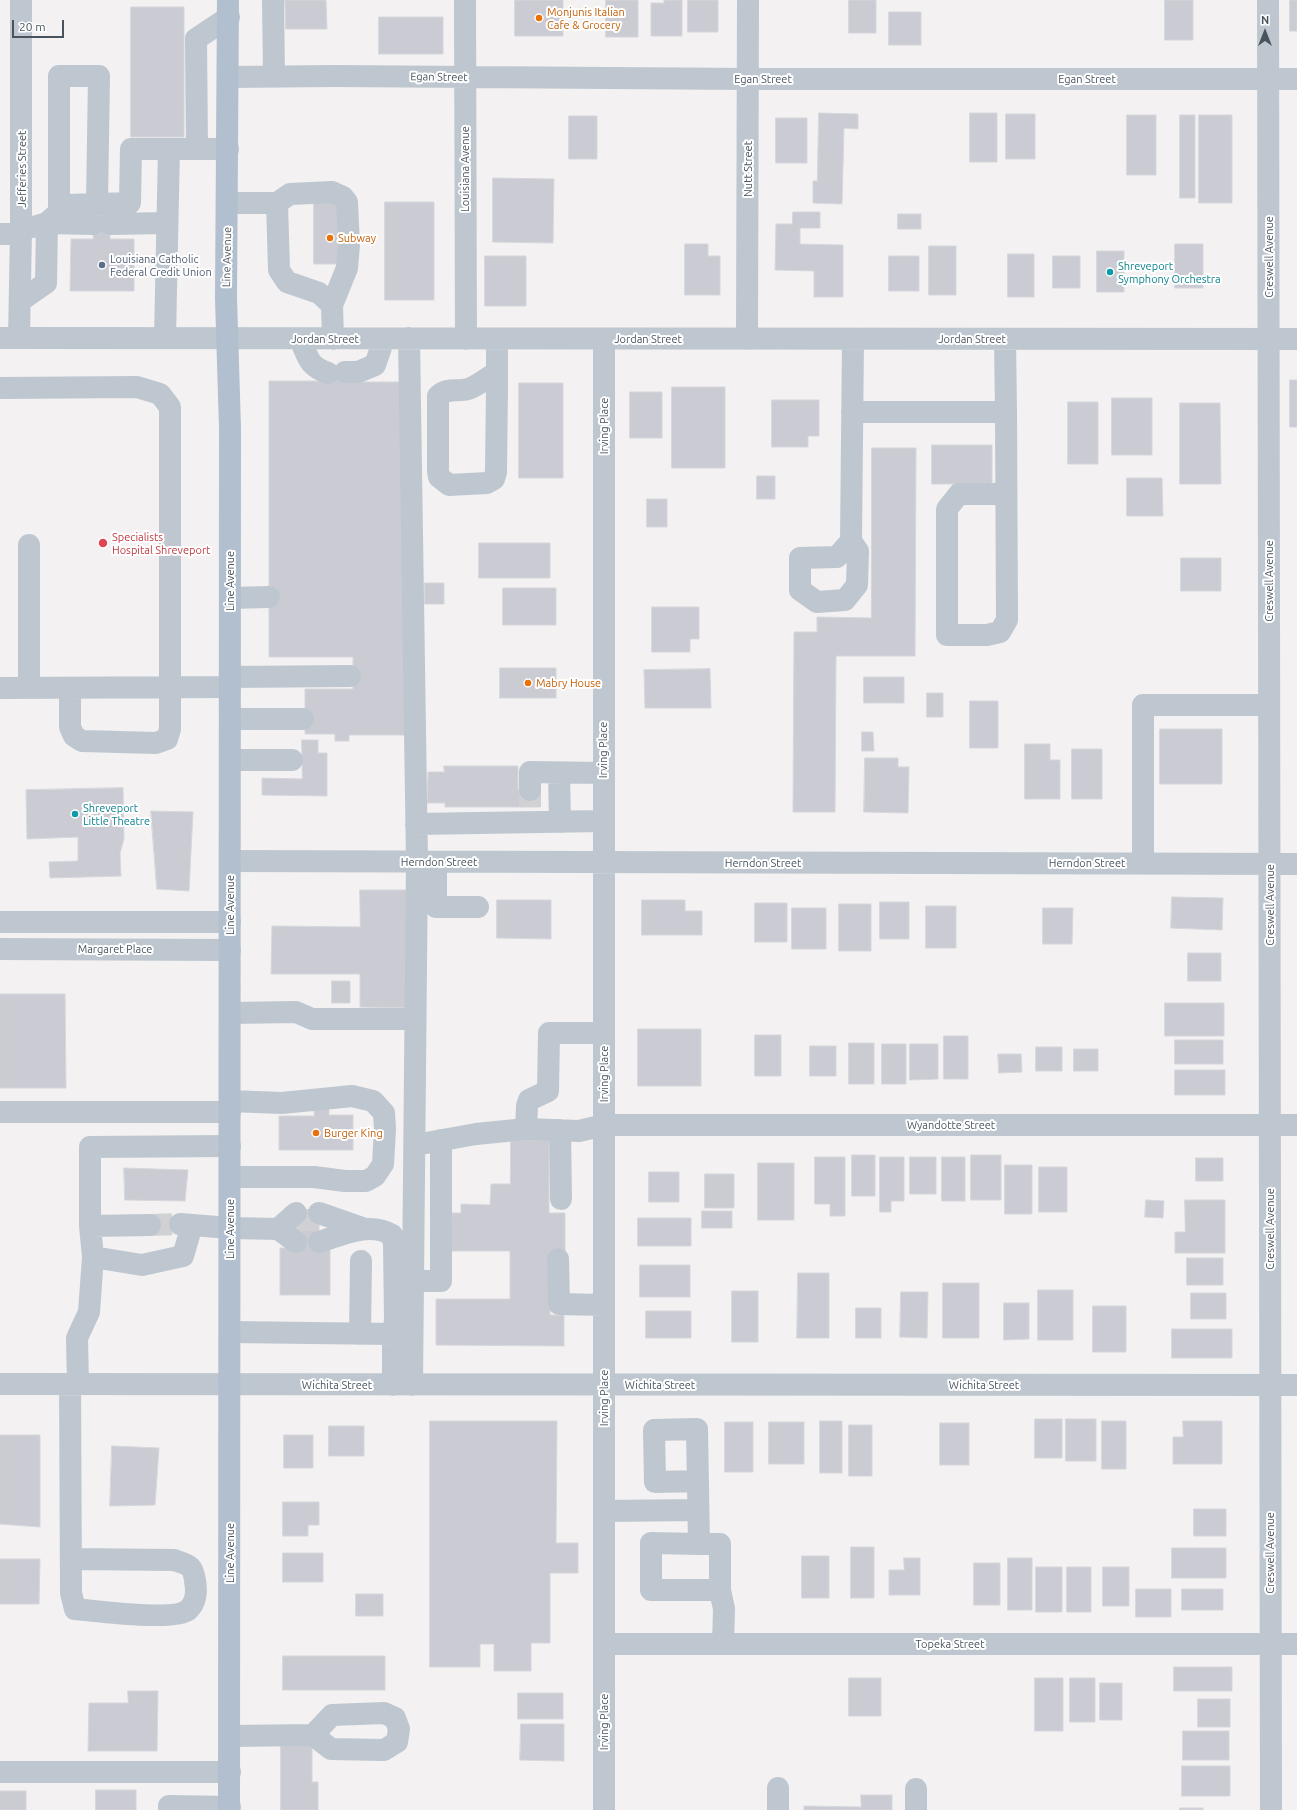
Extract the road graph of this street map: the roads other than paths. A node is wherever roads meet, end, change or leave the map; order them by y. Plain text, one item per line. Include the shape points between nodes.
1 (21, 0) edge
2 (273, 0) edge
3 (465, 0) edge
4 (748, 0) edge
5 (1268, 0) edge
6 (228, 8) edge
7 (274, 76) junction
8 (229, 77) junction
9 (465, 78) junction
10 (748, 79) junction
11 (1268, 79) junction
12 (1297, 79) edge
13 (169, 149) junction
14 (196, 149) junction
15 (228, 149) junction
16 (227, 203) junction
17 (277, 203) junction
18 (53, 217) junction
19 (100, 217) junction
20 (167, 223) junction
21 (14, 233) edge
22 (20, 301) junction
23 (332, 305) junction
24 (10, 338) edge
25 (165, 338) junction
26 (409, 338) junction
27 (227, 339) junction
28 (300, 339) junction
29 (333, 339) junction
30 (384, 339) junction
31 (466, 339) junction
32 (497, 339) junction
33 (604, 339) junction
34 (747, 339) junction
35 (853, 339) junction
36 (1006, 339) junction
37 (1269, 339) junction
38 (1297, 339) edge
39 (497, 373) junction
40 (0, 388) edge
41 (852, 412) junction
42 (1006, 412) junction
43 (1006, 494) junction
44 (851, 541) dead end
45 (29, 544) dead end
46 (269, 597) dead end
47 (230, 598) junction
48 (350, 676) dead end
49 (230, 682) junction
50 (170, 687) junction
51 (0, 688) edge
52 (29, 688) junction
53 (70, 688) junction
54 (1269, 705) junction
55 (230, 719) junction
56 (303, 719) dead end
57 (230, 760) junction
58 (292, 760) dead end
59 (558, 773) junction
60 (603, 773) junction
61 (530, 807) junction
62 (603, 821) junction
63 (560, 822) junction
64 (416, 824) junction
65 (230, 861) junction
66 (427, 862) junction
67 (603, 862) junction
68 (1143, 863) junction
69 (1270, 864) junction
70 (1297, 864) edge
71 (478, 907) dead end
72 (0, 922) edge
73 (230, 922) junction
74 (0, 949) edge
75 (230, 950) junction
76 (230, 1013) junction
77 (415, 1019) junction
78 (604, 1033) junction
79 (282, 1102) junction
80 (230, 1107) junction
81 (0, 1112) edge
82 (604, 1125) junction
83 (1270, 1125) junction
84 (1297, 1125) edge
85 (526, 1129) junction
86 (560, 1130) junction
87 (441, 1140) junction
88 (385, 1144) junction
89 (414, 1145) junction
90 (230, 1146) junction
91 (230, 1177) junction
92 (314, 1177) junction
93 (561, 1199) dead end
94 (150, 1225) tunnel mouth
95 (90, 1226) junction
96 (230, 1228) junction
97 (293, 1228) tunnel mouth
98 (319, 1228) tunnel mouth
99 (93, 1257) junction
100 (558, 1259) dead end
101 (361, 1261) dead end
102 (413, 1282) junction
103 (604, 1305) junction
104 (230, 1332) junction
105 (360, 1334) junction
106 (393, 1334) junction
107 (0, 1384) edge
108 (74, 1384) junction
109 (230, 1384) junction
110 (604, 1384) junction
111 (402, 1385) junction
112 (1270, 1385) junction
113 (1297, 1385) edge
114 (698, 1481) dead end
115 (698, 1510) junction
116 (604, 1511) junction
117 (699, 1544) junction
118 (71, 1559) junction
119 (720, 1590) junction
120 (1270, 1643) junction
121 (604, 1644) junction
122 (723, 1644) junction
123 (1297, 1644) edge
124 (313, 1735) dead end
125 (230, 1736) junction
126 (0, 1772) edge
127 (230, 1772) junction
128 (778, 1788) dead end
129 (916, 1788) dead end
130 (169, 1800) edge
131 (230, 1809) edge
132 (604, 1810) edge
133 (778, 1810) edge
134 (916, 1810) edge
135 (1271, 1810) edge

1 - 21 street, Jefferies Street
2 - 7 street
3 - 9 street, Louisiana Avenue
4 - 10 street, Nutt Street
5 - 11 street, Creswell Avenue
6 - 8 main road, Line Avenue
6 - 14 street via 196,39
7 - 8 street, Egan Street
7 - 9 street, Egan Street
8 - 15 main road, Line Avenue
9 - 10 street, Egan Street
9 - 31 street, Louisiana Avenue
10 - 11 street, Egan Street
10 - 34 street, Nutt Street
11 - 12 street, Egan Street
11 - 37 street, Creswell Avenue
13 - 14 street
13 - 19 street via 131,149 130,203
13 - 20 street
14 - 15 street
15 - 16 main road, Line Avenue
16 - 17 street
16 - 27 main road, Line Avenue
17 - 23 street via 279,270 286,282 319,293
17 - 23 street via 290,194 332,192 347,202 347,268
18 - 19 street
18 - 19 street via 59,76 99,76
18 - 21 street
18 - 22 street via 46,283
19 - 20 street
20 - 25 street
21 - 22 street, Jefferies Street
22 - 24 street, Jefferies Street
23 - 29 street
24 - 25 street, Jordan Street
25 - 27 street, Jordan Street
26 - 30 street, Jordan Street
26 - 31 street, Jordan Street
26 - 64 street
27 - 28 street, Jordan Street
27 - 47 main road, Line Avenue
28 - 29 street, Jordan Street
28 - 30 street via 316,369 336,373 358,372 375,365
29 - 30 street, Jordan Street
31 - 32 street, Jordan Street
32 - 33 street, Jordan Street
32 - 39 street
33 - 34 street, Jordan Street
33 - 60 street, Irving Place
34 - 35 street, Jordan Street
35 - 36 street, Jordan Street
35 - 41 street
36 - 37 street, Jordan Street
36 - 42 street
37 - 38 street, Jordan Street
37 - 54 street, Creswell Avenue
39 - 39 street via 494,479 487,483 449,485 439,477 438,471 438,396 449,390 467,389
40 - 50 street via 137,387 160,394 170,407
41 - 42 street
41 - 44 street
42 - 43 street
43 - 43 street via 1007,620 1000,632 987,635 947,635 948,509 959,494
45 - 52 street
46 - 47 street
47 - 49 main road, Line Avenue
48 - 49 street
49 - 50 street
49 - 55 main road, Line Avenue
50 - 53 street
50 - 53 street via 170,730 167,739 156,743 82,741 74,736 70,727
51 - 52 street
52 - 53 street
54 - 68 street via 1143,705
54 - 69 street, Creswell Avenue
55 - 56 street
55 - 57 main road, Line Avenue
57 - 58 street
57 - 65 main road, Line Avenue
59 - 60 street
59 - 61 street via 530,772
59 - 63 street
60 - 62 street, Irving Place
61 - 63 street
61 - 64 street
62 - 63 street
62 - 67 street, Irving Place
64 - 66 street
65 - 66 street, Herndon Street
65 - 73 main road, Line Avenue
66 - 67 street, Herndon Street
66 - 71 street via 436,907
66 - 77 street
67 - 68 street, Herndon Street
67 - 78 street, Irving Place
68 - 69 street, Herndon Street
69 - 70 street, Herndon Street
69 - 83 street, Creswell Avenue
72 - 73 street
73 - 75 main road, Line Avenue
74 - 75 street, Margaret Place
75 - 76 main road, Line Avenue
76 - 77 street via 296,1012 312,1019
76 - 80 main road, Line Avenue
77 - 89 street
78 - 82 street, Irving Place
78 - 85 street via 549,1033 548,1091 529,1100
79 - 80 street
79 - 88 street via 352,1096 373,1101 384,1112
79 - 92 street via 290,1109 357,1109 367,1115 371,1123 372,1154 368,1165 357,1172
80 - 81 street
80 - 90 main road, Line Avenue
82 - 83 street, Wyandotte Street
82 - 86 street, Wyandotte Street via 579,1131
82 - 103 street, Irving Place
83 - 84 street, Wyandotte Street
83 - 112 street, Creswell Avenue
85 - 86 street, Wyandotte Street
85 - 87 street, Wyandotte Street
86 - 93 street
87 - 89 street, Wyandotte Street
87 - 102 street via 441,1281
88 - 89 street, Wyandotte Street
88 - 92 street via 383,1164 375,1176 366,1181
89 - 102 street
90 - 91 main road, Line Avenue
90 - 95 street via 90,1148
91 - 92 street
91 - 96 main road, Line Avenue
94 - 95 street
95 - 99 street
96 - 97 street
96 - 99 street via 186,1225 183,1256 142,1265
96 - 104 main road, Line Avenue
98 - 106 street via 382,1229 392,1234 395,1320
99 - 108 street via 89,1312 77,1338
100 - 103 street via 560,1304
101 - 105 street
102 - 111 street
103 - 110 street, Irving Place
104 - 105 street
104 - 109 main road, Line Avenue
105 - 106 street
106 - 111 street
107 - 108 street, Wichita Street
108 - 109 street, Wichita Street
108 - 118 street
109 - 111 street, Wichita Street
109 - 125 main road, Line Avenue
110 - 111 street, Wichita Street
110 - 112 street, Wichita Street
110 - 116 street, Irving Place
112 - 113 street, Wichita Street
112 - 120 street, Creswell Avenue
114 - 115 street
115 - 116 street
115 - 117 street
116 - 121 street, Irving Place
117 - 119 street via 720,1544
117 - 119 street via 651,1543 651,1590
118 - 118 street via 71,1593 75,1609 173,1614 187,1611 193,1604 196,1589 194,1571 188,1564 174,1560
119 - 122 street via 724,1609
120 - 122 street, Topeka Street
120 - 123 street, Topeka Street
120 - 135 street, Creswell Avenue
121 - 122 street, Topeka Street
121 - 132 street, Irving Place
124 - 125 street
125 - 127 main road, Line Avenue
126 - 127 street
127 - 131 main road, Line Avenue
128 - 133 street
129 - 134 street
130 - 131 street

